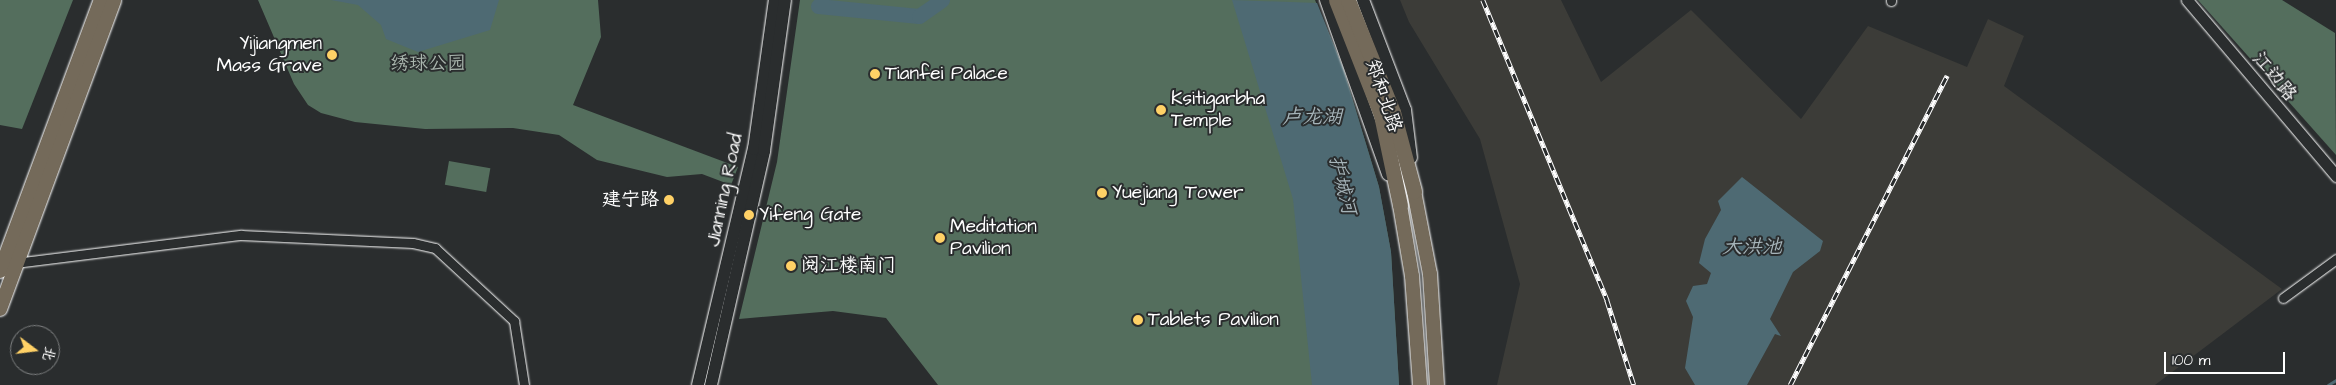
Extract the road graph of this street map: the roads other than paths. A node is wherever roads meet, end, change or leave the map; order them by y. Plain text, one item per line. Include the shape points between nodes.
1 (101, 0) edge
2 (114, 0) edge
3 (774, 0) edge
4 (785, 0) edge
5 (1326, 0) edge
6 (1336, 0) edge
7 (1348, 0) edge
8 (1363, 0) edge
9 (2187, 0) edge
10 (2336, 176) edge
11 (1414, 191) junction
12 (1400, 205) junction
13 (2336, 259) edge
14 (15, 263) junction
15 (0, 270) edge
16 (2283, 298) dead end
17 (0, 310) edge
18 (524, 385) edge
19 (698, 385) edge
20 (711, 385) edge
21 (1420, 385) edge
22 (1437, 385) edge

1 - 15 main road
2 - 14 main road
3 - 19 main road, Jianning Road via 754,149
4 - 20 main road, Jianning Road via 764,151
5 - 12 main road, 郑和北路
6 - 12 highway, 郑和北路 via 1381,115
7 - 11 highway, 郑和北路 via 1399,136
8 - 11 main road, 郑和北路 via 1405,110
9 - 10 street, 江边路
11 - 22 main road, 郑和北路 via 1430,274
12 - 21 main road, 郑和北路 via 1412,276
13 - 16 street
14 - 17 main road
14 - 18 street via 241,235 413,243 435,248 514,321

